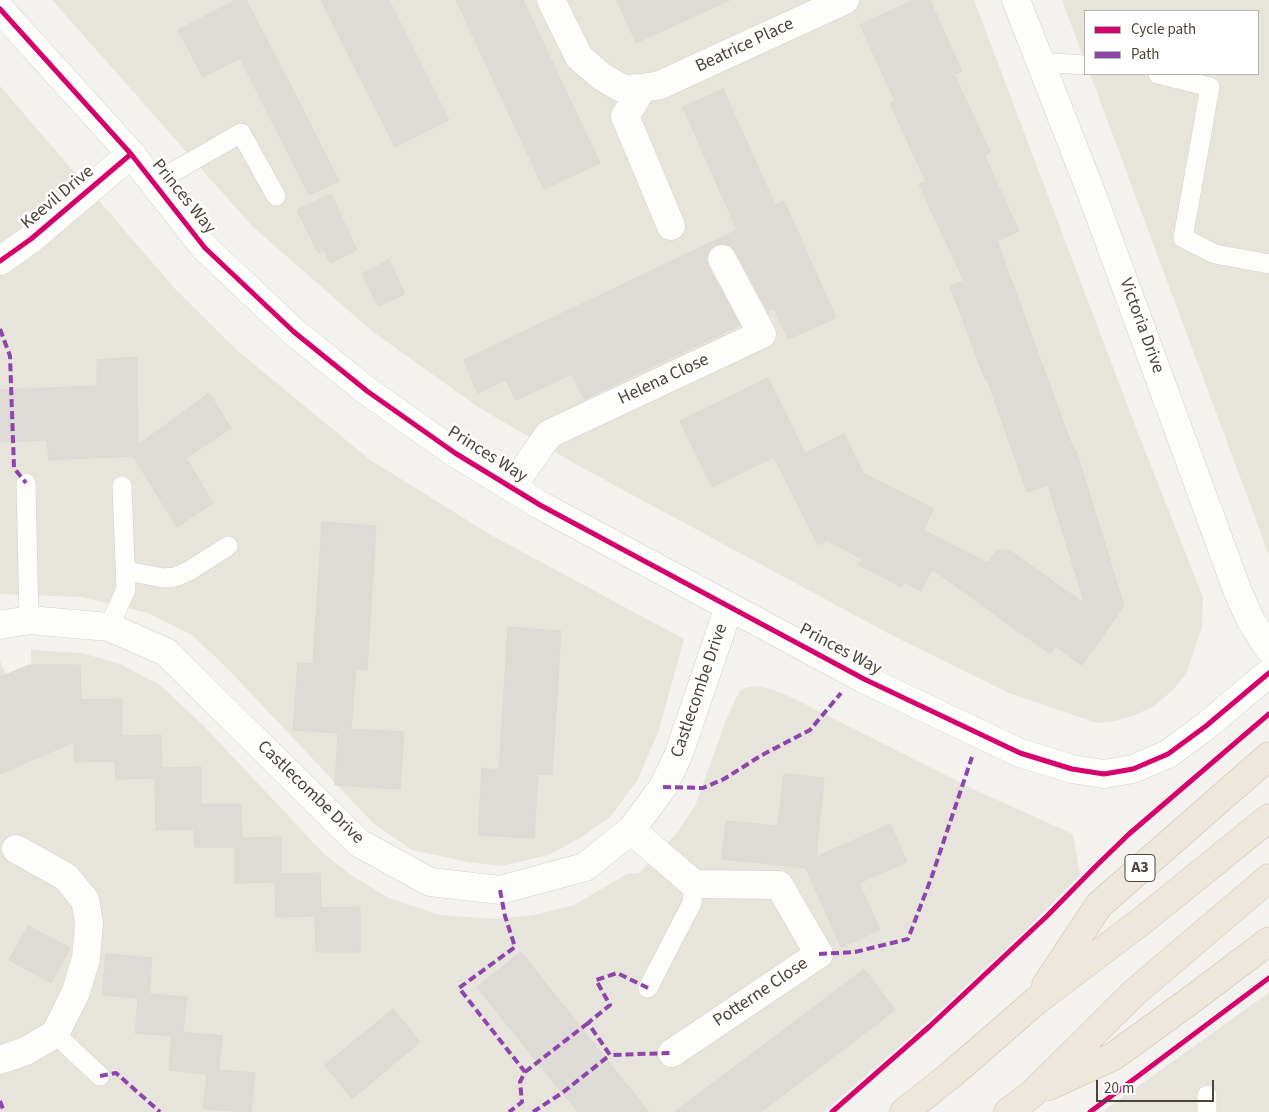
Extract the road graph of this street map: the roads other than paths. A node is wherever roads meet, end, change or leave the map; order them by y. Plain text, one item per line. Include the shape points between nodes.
1 (551, 0) edge
2 (845, 0) edge
3 (1016, 0) edge
4 (0, 9) edge
5 (1040, 62) junction
6 (1084, 65) edge
7 (1162, 75) edge
8 (643, 88) junction
9 (131, 154) junction
10 (154, 183) junction
11 (276, 196) dead end
12 (671, 226) dead end
13 (722, 259) dead end
14 (0, 261) edge
15 (1269, 264) edge
16 (26, 483) dead end
17 (122, 486) dead end
18 (513, 489) junction
19 (228, 546) dead end
20 (126, 571) junction
21 (729, 607) junction
22 (29, 620) junction
23 (0, 625) edge
24 (109, 627) junction
25 (1269, 649) edge
26 (1269, 673) edge
27 (1269, 756) edge
28 (1269, 818) edge
29 (631, 830) junction
30 (16, 849) dead end
31 (1269, 878) edge
32 (694, 884) junction
33 (1269, 940) edge
34 (648, 988) dead end
35 (1036, 1001) junction
36 (55, 1034) junction
37 (672, 1053) dead end
38 (0, 1060) edge
39 (100, 1076) dead end
40 (1032, 1094) junction
41 (904, 1112) edge
42 (1008, 1112) edge

1 - 8 street, Beatrice Place via 579,57 623,89
2 - 8 street, Beatrice Place via 660,85
3 - 5 street, Victoria Drive
4 - 9 street, Princes Way
5 - 6 lane
5 - 25 street, Victoria Drive via 1098,210 1238,592
7 - 15 lane via 1210,86 1183,238 1215,254
8 - 12 street via 625,116
9 - 10 street, Princes Way
9 - 14 street, Keevil Drive via 31,239
10 - 11 lane via 241,133
10 - 18 street, Princes Way via 205,248 294,332 367,391
13 - 18 street, Helena Close via 762,334 549,434
16 - 22 lane
17 - 20 lane
18 - 21 street, Princes Way
19 - 20 lane via 189,571 175,576 164,578
20 - 24 lane via 126,589
21 - 26 street, Princes Way via 864,679 1020,753 1072,769 1104,774 1133,769 1168,754
21 - 29 street, Castlecombe Drive via 678,756 663,787
22 - 23 street, Castlecombe Drive
22 - 24 street, Castlecombe Drive
24 - 29 street, Castlecombe Drive via 166,652 359,843 430,882 500,890 586,867
27 - 35 highway, A3 via 1099,905
28 - 35 highway, A3
29 - 32 street
30 - 36 street via 66,877 85,900 89,923 86,958 76,992
31 - 40 highway via 1135,992
32 - 34 lane via 692,903
32 - 37 street, Potterne Close via 779,885 819,954
33 - 40 highway via 1114,1056
35 - 41 highway, A3
36 - 38 street via 26,1051
36 - 39 lane
40 - 42 highway

